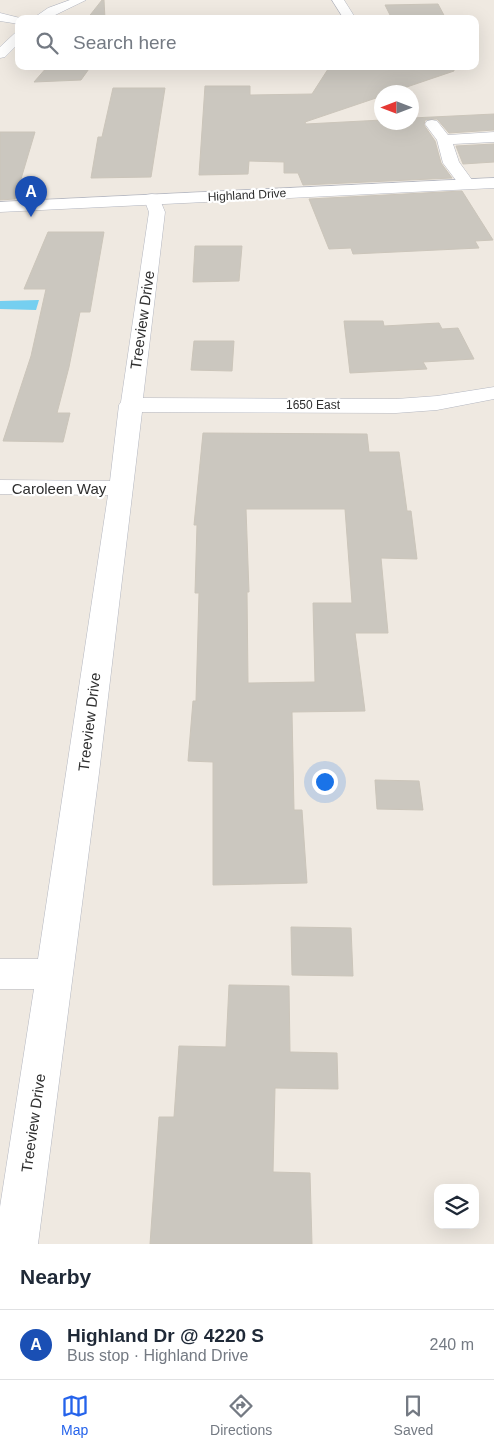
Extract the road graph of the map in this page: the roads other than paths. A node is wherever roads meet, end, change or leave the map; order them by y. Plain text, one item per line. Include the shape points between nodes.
1 (80, 0) edge
2 (338, 0) edge
3 (45, 15) edge
4 (347, 15) edge
5 (0, 17) edge
6 (15, 19) edge
7 (15, 40) edge
8 (0, 53) edge
9 (432, 124) dead end
10 (494, 137) edge
11 (444, 140) junction
12 (494, 183) edge
13 (467, 184) junction
14 (152, 199) junction
15 (0, 207) edge
16 (494, 393) edge
17 (130, 405) junction
18 (0, 488) edge
19 (119, 488) junction
20 (0, 974) edge
21 (53, 974) junction
22 (16, 1244) edge

1 - 3 street
2 - 4 street
5 - 6 street
7 - 8 street
9 - 11 street
10 - 11 street
11 - 13 street via 451,163
12 - 13 street, Highland Drive
13 - 14 street, Highland Drive
14 - 15 street, Highland Drive
14 - 17 street, Treeview Drive via 156,212
16 - 17 street, 1650 East via 396,406
17 - 19 street, Treeview Drive
18 - 19 street, Caroleen Way
19 - 21 street, Treeview Drive via 83,772
20 - 21 street
21 - 22 street, Treeview Drive

